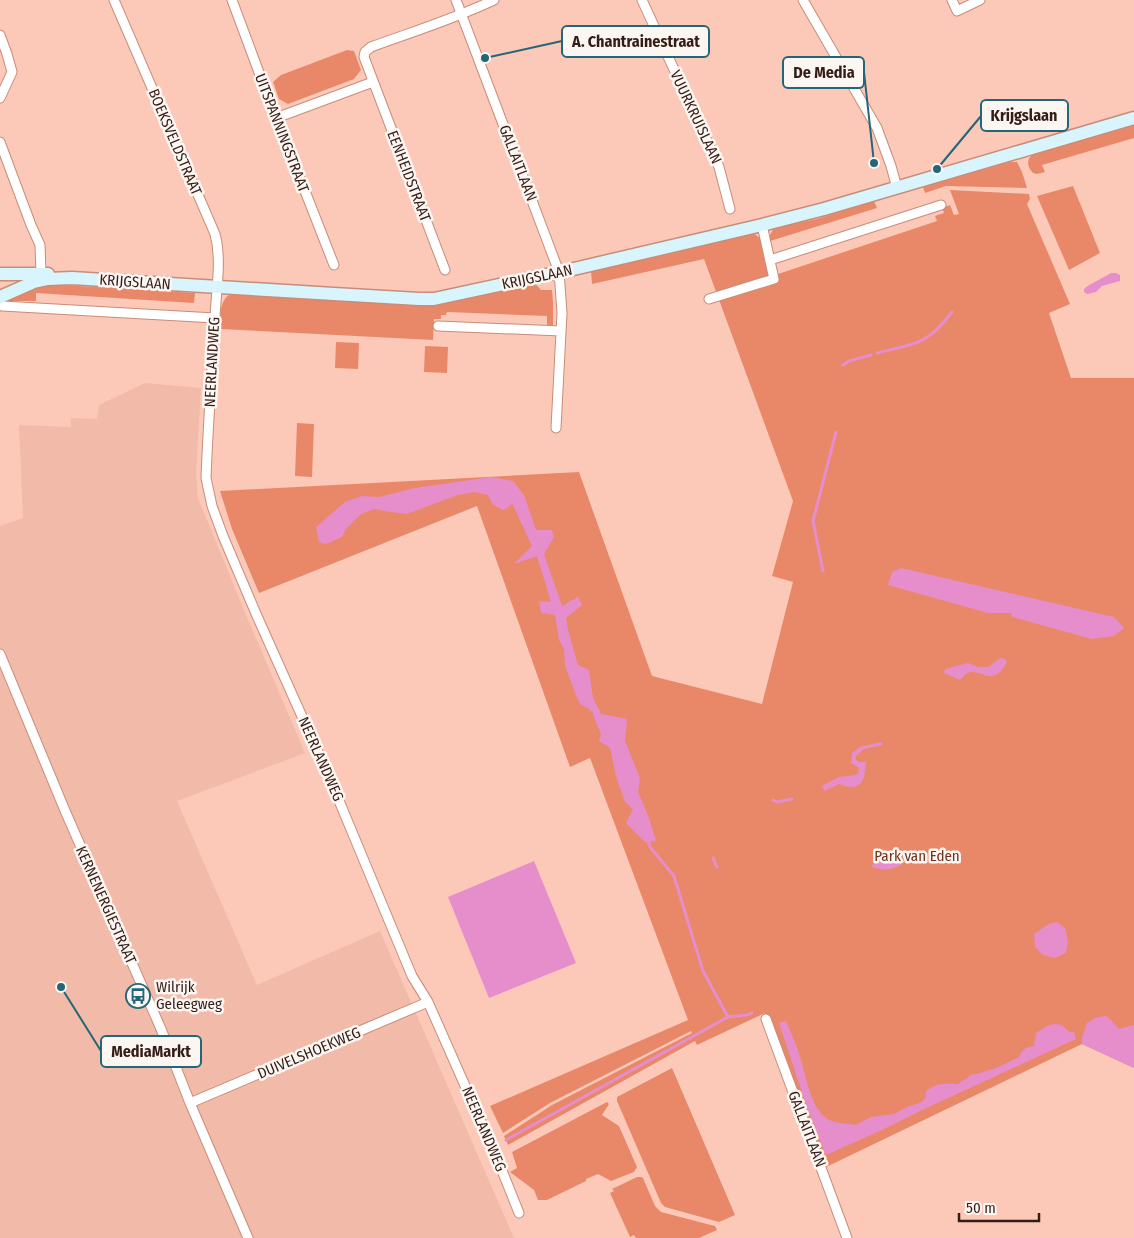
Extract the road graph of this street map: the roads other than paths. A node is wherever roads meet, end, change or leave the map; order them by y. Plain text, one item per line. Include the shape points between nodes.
1 (114, 0) edge
2 (232, 0) edge
3 (456, 0) edge
4 (494, 0) edge
5 (642, 0) edge
6 (803, 0) edge
7 (952, 0) edge
8 (980, 0) edge
9 (461, 14) junction
10 (0, 35) edge
11 (4, 55) edge
12 (373, 82) junction
13 (0, 98) edge
14 (276, 118) junction
15 (1134, 118) edge
16 (0, 142) edge
17 (897, 188) junction
18 (941, 205) dead end
19 (730, 209) dead end
20 (762, 225) junction
21 (770, 260) junction
22 (334, 265) dead end
23 (445, 270) dead end
24 (558, 272) junction
25 (41, 273) junction
26 (0, 274) edge
27 (72, 278) junction
28 (217, 287) junction
29 (709, 299) dead end
30 (1, 302) edge
31 (215, 318) junction
32 (438, 326) dead end
33 (562, 331) junction
34 (556, 428) dead end
35 (0, 654) edge
36 (428, 1002) junction
37 (766, 1020) dead end
38 (190, 1103) junction
39 (519, 1213) dead end
40 (248, 1238) edge
41 (847, 1238) edge

1 - 28 street, BOEKSVELDSTRAAT via 215,234
2 - 14 street, UITSPANNINGSTRAAT
3 - 9 street, GALLAITLAAN
4 - 9 street
5 - 19 street, VUURKRUISLAAN via 719,167
6 - 17 street via 877,128
7 - 8 street via 957,11
9 - 12 street, EENHEIDSTRAAT via 371,47 364,57
9 - 24 street, GALLAITLAAN
10 - 11 street
11 - 13 street via 12,72
12 - 14 street
12 - 23 street, EENHEIDSTRAAT
14 - 22 street, UITSPANNINGSTRAAT
15 - 17 street, KRIJGSLAAN
16 - 25 street via 40,245
17 - 20 street, KRIJGSLAAN
18 - 21 street
20 - 21 street
20 - 24 street, KRIJGSLAAN
21 - 29 street via 774,278
24 - 28 street, KRIJGSLAAN via 434,299
24 - 33 street, GALLAITLAAN
25 - 26 street, KRIJGSLAAN
25 - 27 street, KRIJGSLAAN
27 - 28 street, KRIJGSLAAN
27 - 30 street, KRIJGSLAAN via 34,282
28 - 31 street, NEERLANDWEG
30 - 31 street, KRIJGSLAAN
31 - 36 street, NEERLANDWEG via 206,478 212,506 412,976
32 - 33 street
33 - 34 street, GALLAITLAAN
35 - 38 street, KERNENERGIESTRAAT
36 - 38 street, DUIVELSHOEKWEG
36 - 39 street, NEERLANDWEG
37 - 41 street, GALLAITLAAN
38 - 40 street, KERNENERGIESTRAAT

